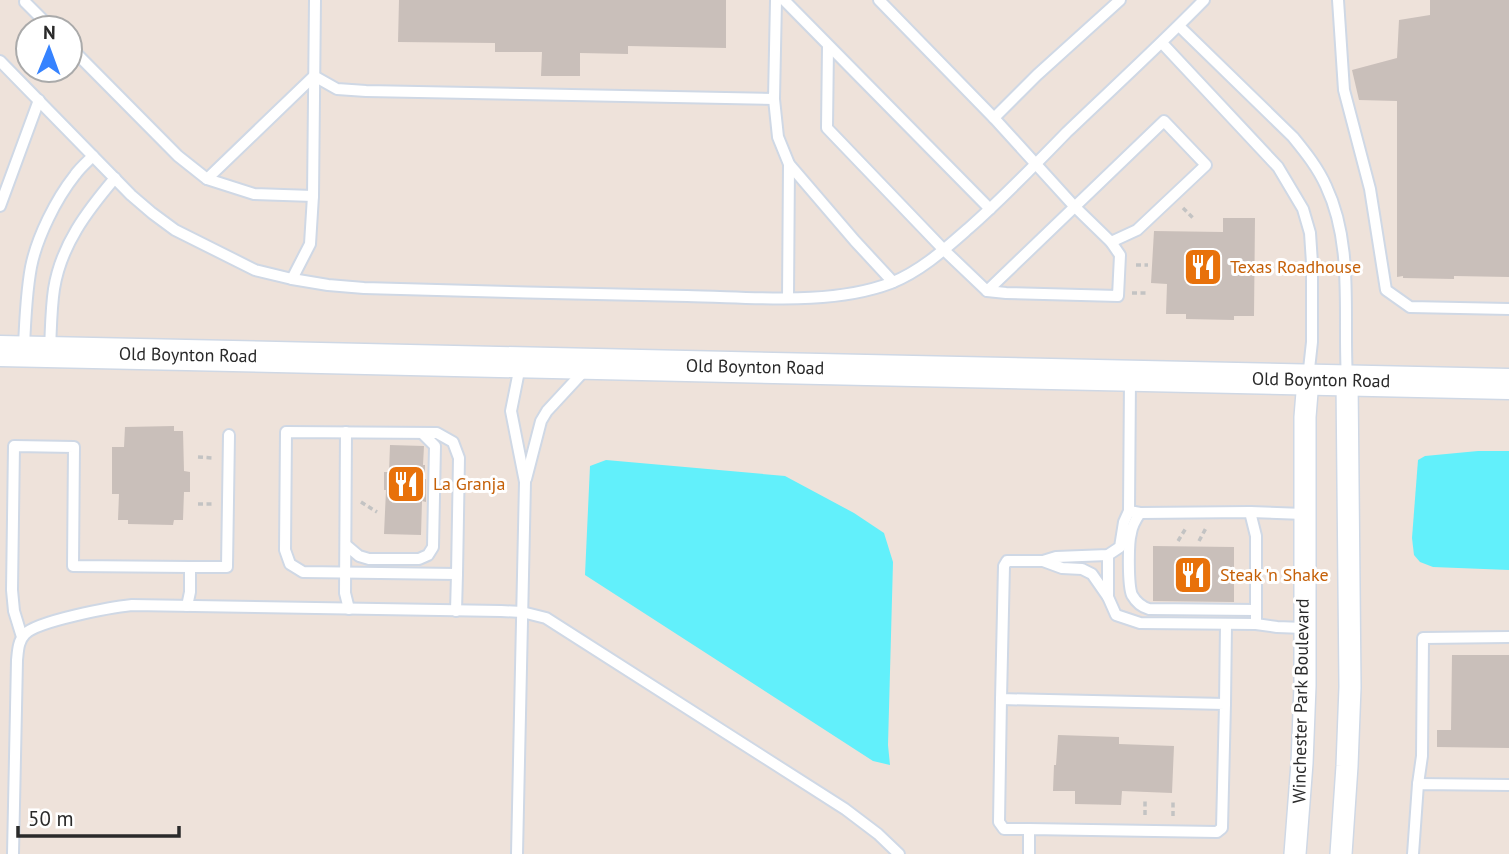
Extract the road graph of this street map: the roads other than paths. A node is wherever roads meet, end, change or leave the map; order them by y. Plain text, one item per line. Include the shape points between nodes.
1 (315, 0) edge
2 (776, 0) edge
3 (784, 0) edge
4 (879, 0) edge
5 (1120, 0) edge
6 (1204, 0) edge
7 (1338, 0) edge
8 (1179, 26) junction
9 (1162, 43) junction
10 (828, 46) junction
11 (0, 61) edge
12 (84, 61) edge
13 (314, 76) junction
14 (774, 99) junction
15 (39, 100) junction
16 (994, 118) junction
17 (93, 156) junction
18 (1036, 163) junction
19 (789, 164) junction
20 (115, 178) junction
21 (207, 179) junction
22 (313, 196) junction
23 (0, 206) edge
24 (1074, 206) junction
25 (990, 209) junction
26 (1111, 242) junction
27 (944, 250) junction
28 (292, 279) junction
29 (893, 282) junction
30 (987, 290) junction
31 (788, 298) junction
32 (1509, 309) edge
33 (25, 352) edge
34 (521, 362) junction
35 (591, 363) junction
36 (1130, 377) junction
37 (1308, 380) junction
38 (1347, 380) junction
39 (1509, 384) edge
40 (346, 432) junction
41 (422, 433) junction
42 (229, 435) dead end
43 (525, 482) junction
44 (1135, 512) junction
45 (1250, 512) junction
46 (1304, 514) junction
47 (346, 545) junction
48 (1108, 555) junction
49 (1042, 561) junction
50 (190, 567) junction
51 (345, 573) junction
52 (457, 574) junction
53 (1108, 597) junction
54 (187, 606) junction
55 (349, 609) junction
56 (1256, 610) junction
57 (456, 611) junction
58 (522, 612) junction
59 (1226, 624) junction
60 (1256, 624) junction
61 (1304, 628) junction
62 (22, 637) junction
63 (1509, 637) edge
64 (1001, 699) junction
65 (1225, 704) junction
66 (1418, 784) junction
67 (1509, 785) edge
68 (1029, 829) junction
69 (13, 854) edge
70 (517, 854) edge
71 (899, 854) edge
72 (1028, 854) edge
73 (1295, 854) edge
74 (1341, 854) edge
75 (1413, 854) edge

1 - 13 lane
2 - 14 lane
3 - 10 lane
4 - 16 lane
5 - 16 lane
6 - 8 lane
7 - 32 lane via 1344,90 1370,189 1386,290 1410,307
8 - 9 lane
8 - 38 lane via 1293,137 1326,186 1342,241
9 - 18 lane
9 - 37 lane via 1278,167 1303,209 1312,262
10 - 25 lane
10 - 27 lane via 827,128
11 - 15 lane
12 - 21 lane
13 - 14 lane via 337,89 366,91
13 - 21 lane
13 - 22 lane
14 - 19 lane via 778,137
15 - 17 lane
15 - 23 lane
16 - 18 lane
17 - 20 lane
17 - 33 lane via 61,197 31,265
18 - 24 lane
18 - 25 lane
19 - 29 lane
19 - 31 lane
20 - 28 lane via 175,230 255,270
20 - 33 lane via 71,237
21 - 22 lane via 254,194
22 - 28 lane via 310,244
24 - 26 lane
24 - 26 lane via 1164,121 1206,165 1137,230
24 - 30 lane
25 - 27 lane
26 - 30 lane via 1120,255 1118,296
27 - 29 lane
27 - 30 lane
28 - 31 lane via 364,288
29 - 31 lane via 836,297
33 - 34 street, Old Boynton Road
34 - 35 street, Old Boynton Road
34 - 43 lane via 511,411
35 - 36 street, Old Boynton Road
35 - 43 lane via 541,421
36 - 37 street, Old Boynton Road
36 - 44 lane
37 - 38 street, Old Boynton Road
37 - 46 street, Winchester Park Boulevard
38 - 39 street, Old Boynton Road
38 - 74 street via 1350,687
40 - 41 lane
40 - 47 lane
40 - 51 lane via 286,432 285,550 290,564 303,572
41 - 47 lane via 435,446 433,547 428,555 369,559
41 - 52 lane via 438,433 453,442 459,458
42 - 50 lane via 227,567
43 - 58 lane
44 - 45 lane
44 - 48 lane via 1124,522 1119,547
44 - 56 lane via 1130,587 1143,607
45 - 46 lane
45 - 56 lane via 1256,536
46 - 61 street, Winchester Park Boulevard
47 - 51 lane
48 - 49 lane via 1056,556
48 - 53 lane
49 - 53 lane via 1092,574
49 - 64 lane via 1007,561 1004,566
50 - 54 lane
50 - 62 lane via 74,566 74,447 14,446 12,590
51 - 52 lane
51 - 55 lane
52 - 57 lane
53 - 59 lane via 1116,615 1140,623
54 - 55 lane
54 - 62 lane via 111,607 30,629
55 - 57 lane
56 - 60 lane
57 - 58 lane
58 - 70 lane
58 - 71 lane via 546,618 688,709 845,810
59 - 60 lane
59 - 65 lane
60 - 61 lane
61 - 73 street, Winchester Park Boulevard via 1305,699
62 - 69 lane via 17,660
63 - 66 lane via 1423,638
64 - 65 lane
64 - 68 lane via 999,822 1004,829
65 - 68 lane via 1222,828 1217,832
66 - 67 lane
66 - 75 lane
68 - 72 lane

